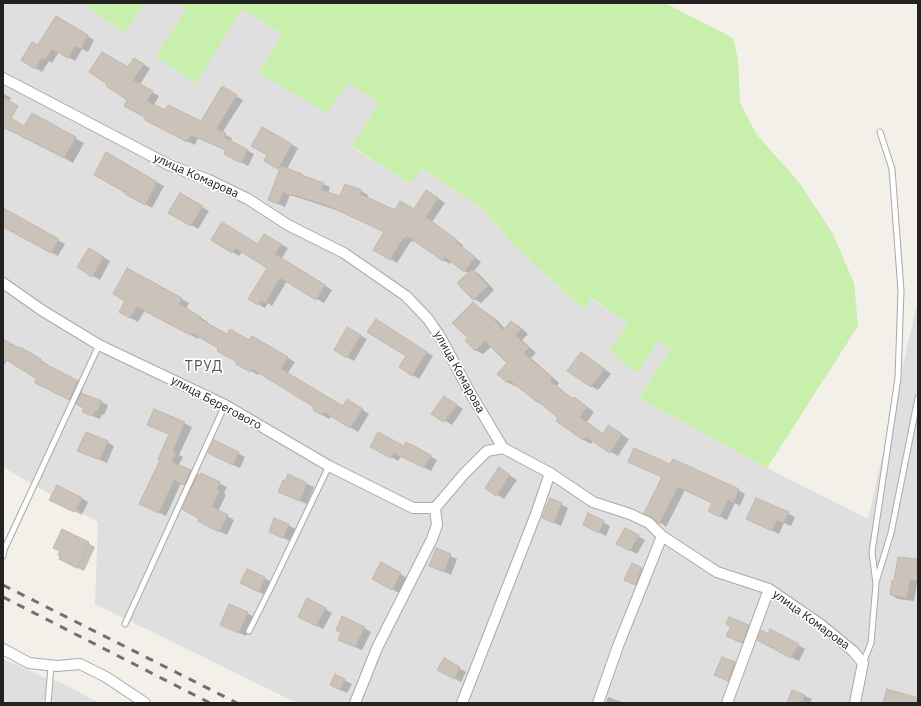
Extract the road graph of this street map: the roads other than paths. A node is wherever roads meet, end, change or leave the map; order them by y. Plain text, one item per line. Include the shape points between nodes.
1 (3, 78) edge
2 (880, 132) dead end
3 (3, 283) edge
4 (99, 346) junction
5 (918, 398) edge
6 (225, 405) junction
7 (503, 448) junction
8 (329, 466) junction
9 (550, 473) junction
10 (435, 508) junction
11 (662, 536) junction
12 (3, 556) edge
13 (876, 584) junction
14 (769, 589) junction
15 (125, 624) dead end
16 (249, 631) dead end
17 (3, 649) edge
18 (863, 663) junction
19 (51, 666) junction
20 (48, 703) edge
21 (145, 703) edge
22 (355, 703) edge
23 (462, 703) edge
24 (598, 703) edge
25 (727, 703) edge
26 (855, 703) edge

1 - 7 street, улица Комарова via 169,165 209,180 248,199 288,225 344,253 406,296 428,319 441,338
2 - 13 lane via 892,169 901,291 898,378 872,552
3 - 4 street, улица Берегового
4 - 6 street, улица Берегового
4 - 12 lane
5 - 13 lane via 891,533
6 - 8 street, улица Берегового
6 - 15 lane
7 - 9 street, улица Комарова
7 - 10 street via 487,451
8 - 10 street, улица Берегового via 413,508
8 - 16 lane
9 - 11 street, улица Комарова via 594,502 649,523
9 - 23 street
10 - 22 street via 437,525 432,540 377,648
11 - 14 street, улица Комарова via 717,572
11 - 24 street
13 - 18 lane via 871,643
14 - 18 street, улица Комарова via 842,641
14 - 25 street
17 - 19 street via 29,663
18 - 26 street
19 - 20 lane
19 - 21 street via 80,664 106,677

